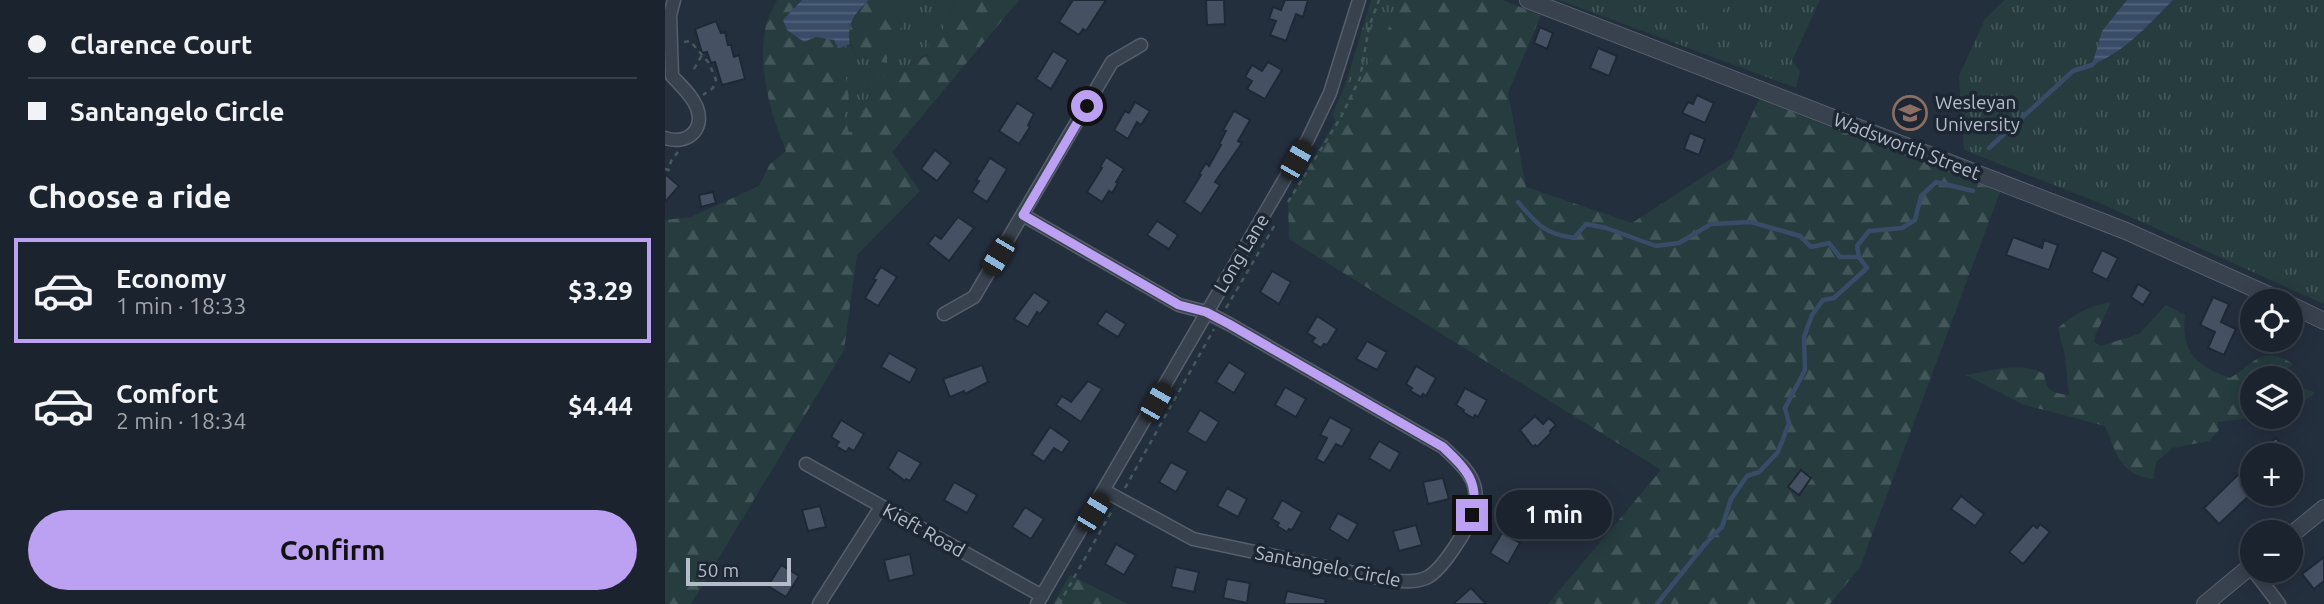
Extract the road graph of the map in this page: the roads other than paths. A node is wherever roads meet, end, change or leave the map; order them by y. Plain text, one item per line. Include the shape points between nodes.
1 (674, 0) edge
2 (1359, 0) edge
3 (1528, 0) edge
4 (1141, 45) dead end
5 (668, 80) edge
6 (665, 138) edge
7 (1023, 215) junction
8 (2255, 289) edge
9 (2303, 311) edge
10 (1206, 312) junction
11 (944, 314) dead end
12 (2324, 321) edge
13 (806, 464) dead end
14 (1105, 491) junction
15 (881, 507) junction
16 (2324, 508) edge
17 (2303, 525) edge
18 (2240, 577) edge
19 (2263, 583) edge
20 (1040, 600) edge
21 (819, 604) edge
22 (2205, 604) edge
23 (2279, 604) edge

1 - 5 street
2 - 10 street, Long Lane via 1330,93 1308,139
3 - 8 street, Wadsworth Street via 2115,226
4 - 7 street via 1112,62
5 - 6 street via 694,102 699,119 694,133 682,141
7 - 10 street via 1179,305
7 - 11 street via 974,297
9 - 12 street
10 - 14 street, Long Lane
10 - 14 street, Santangelo Circle via 1443,447 1472,481 1476,499 1472,515 1443,564 1428,577 1388,580 1193,539
13 - 15 street, Kieft Road
14 - 20 street, Long Lane
15 - 20 street, Kieft Road
15 - 21 street
16 - 17 street
18 - 22 street
19 - 23 street

